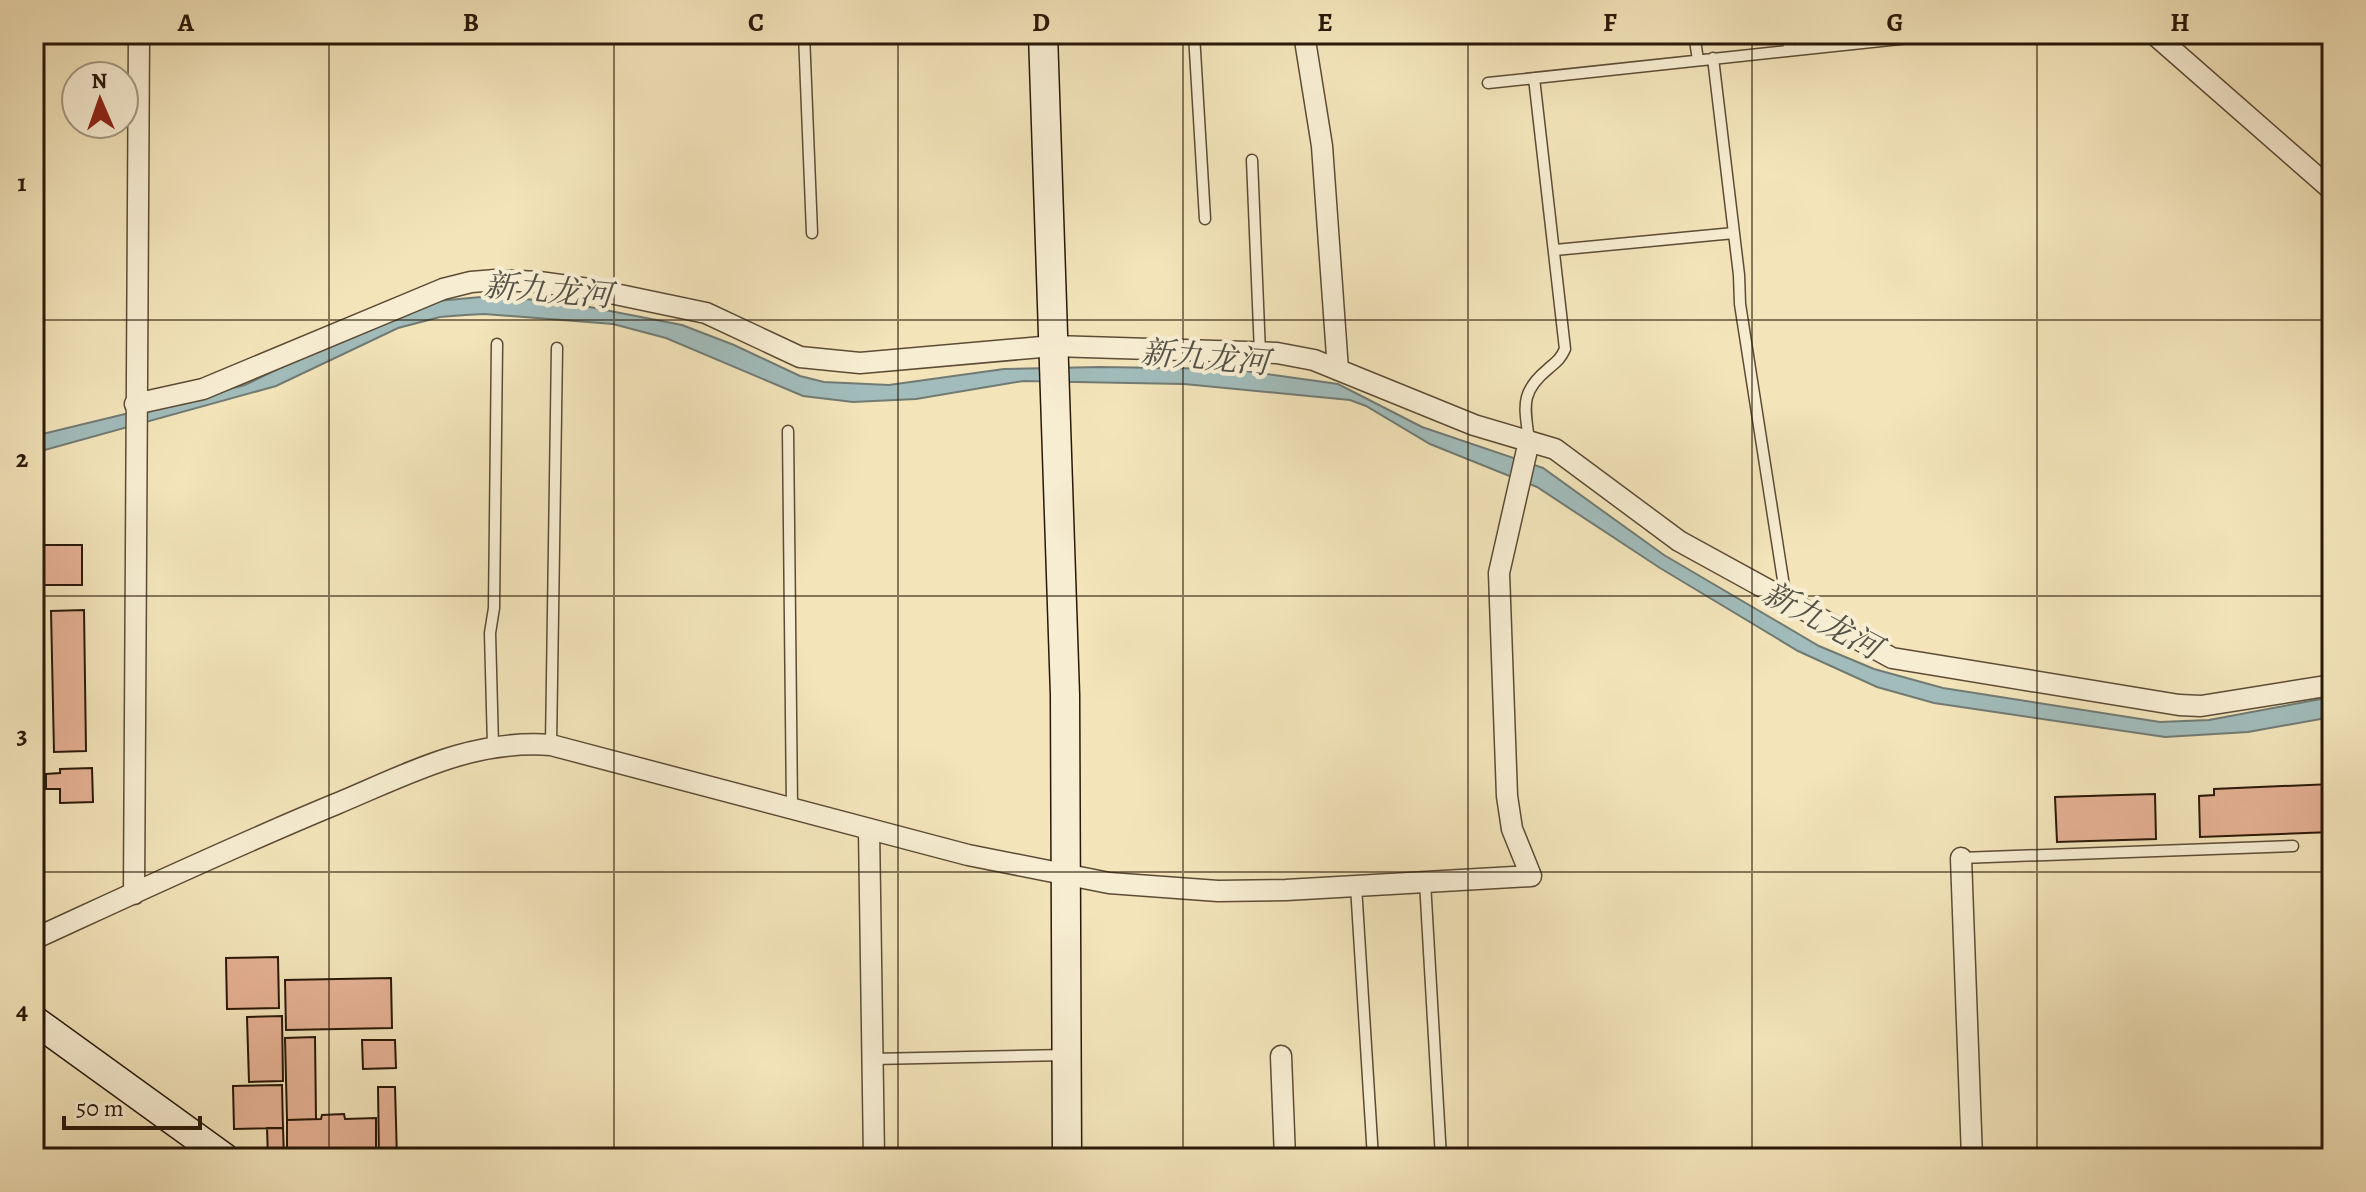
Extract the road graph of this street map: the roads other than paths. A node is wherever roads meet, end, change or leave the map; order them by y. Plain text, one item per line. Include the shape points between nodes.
1 (139, 34) edge
2 (804, 34) edge
3 (1043, 34) edge
4 (1194, 34) edge
5 (1304, 34) edge
6 (1694, 34) edge
7 (1788, 34) edge
8 (1947, 34) edge
9 (2154, 34) edge
10 (1789, 50) junction
11 (1713, 58) junction
12 (1698, 60) junction
13 (1534, 78) junction
14 (1488, 83) dead end
15 (1252, 160) dead end
16 (2332, 190) edge
17 (1205, 219) dead end
18 (812, 233) dead end
19 (1734, 233) junction
20 (1555, 250) junction
21 (497, 344) dead end
22 (1053, 346) junction
23 (557, 348) dead end
24 (1260, 353) junction
25 (1338, 370) junction
26 (135, 404) junction
27 (788, 431) dead end
28 (1529, 441) junction
29 (1786, 599) junction
30 (2332, 685) edge
31 (551, 745) junction
32 (493, 746) junction
33 (792, 808) junction
34 (869, 829) junction
35 (2293, 846) dead end
36 (1961, 858) joint
37 (1066, 874) junction
38 (1425, 882) junction
39 (1356, 886) junction
40 (134, 894) junction
41 (34, 939) edge
42 (34, 1020) edge
43 (34, 1040) edge
44 (1066, 1055) junction
45 (1281, 1056) dead end
46 (872, 1059) junction
47 (1972, 1156) edge
48 (198, 1158) edge
49 (225, 1158) edge
50 (874, 1158) edge
51 (1067, 1158) edge
52 (1285, 1158) edge
53 (1373, 1158) edge
54 (1441, 1158) edge

1 - 26 street
2 - 18 lane
3 - 22 street
4 - 17 lane
5 - 25 street via 1322,146
6 - 12 lane
7 - 10 lane
8 - 10 lane
9 - 16 street
10 - 11 lane
11 - 12 lane
11 - 19 lane
12 - 13 lane
13 - 14 lane
13 - 20 lane
15 - 24 lane
19 - 20 lane
19 - 29 lane via 1740,304
20 - 28 lane via 1565,349 1560,361 1527,391
21 - 32 lane via 490,633
22 - 24 street
22 - 26 street via 860,363 800,357 706,313 596,290 496,280 443,289 203,389
22 - 37 street
23 - 31 lane
24 - 25 street via 1314,360
25 - 28 street via 1474,425
26 - 40 street
27 - 33 lane
28 - 29 street via 1555,449 1679,541
28 - 38 street via 1499,573 1507,796 1512,829 1531,876
29 - 30 street via 1892,658 1995,676 2190,705
31 - 32 street
31 - 33 street
32 - 40 street via 438,762
33 - 34 street
34 - 37 street
34 - 46 street
35 - 36 lane
36 - 47 street
37 - 39 street via 1109,883 1218,891
37 - 44 street
38 - 39 street
38 - 54 lane
39 - 53 lane
40 - 41 street
42 - 49 street
43 - 48 street
44 - 46 lane
44 - 51 street
45 - 52 street
46 - 50 street

